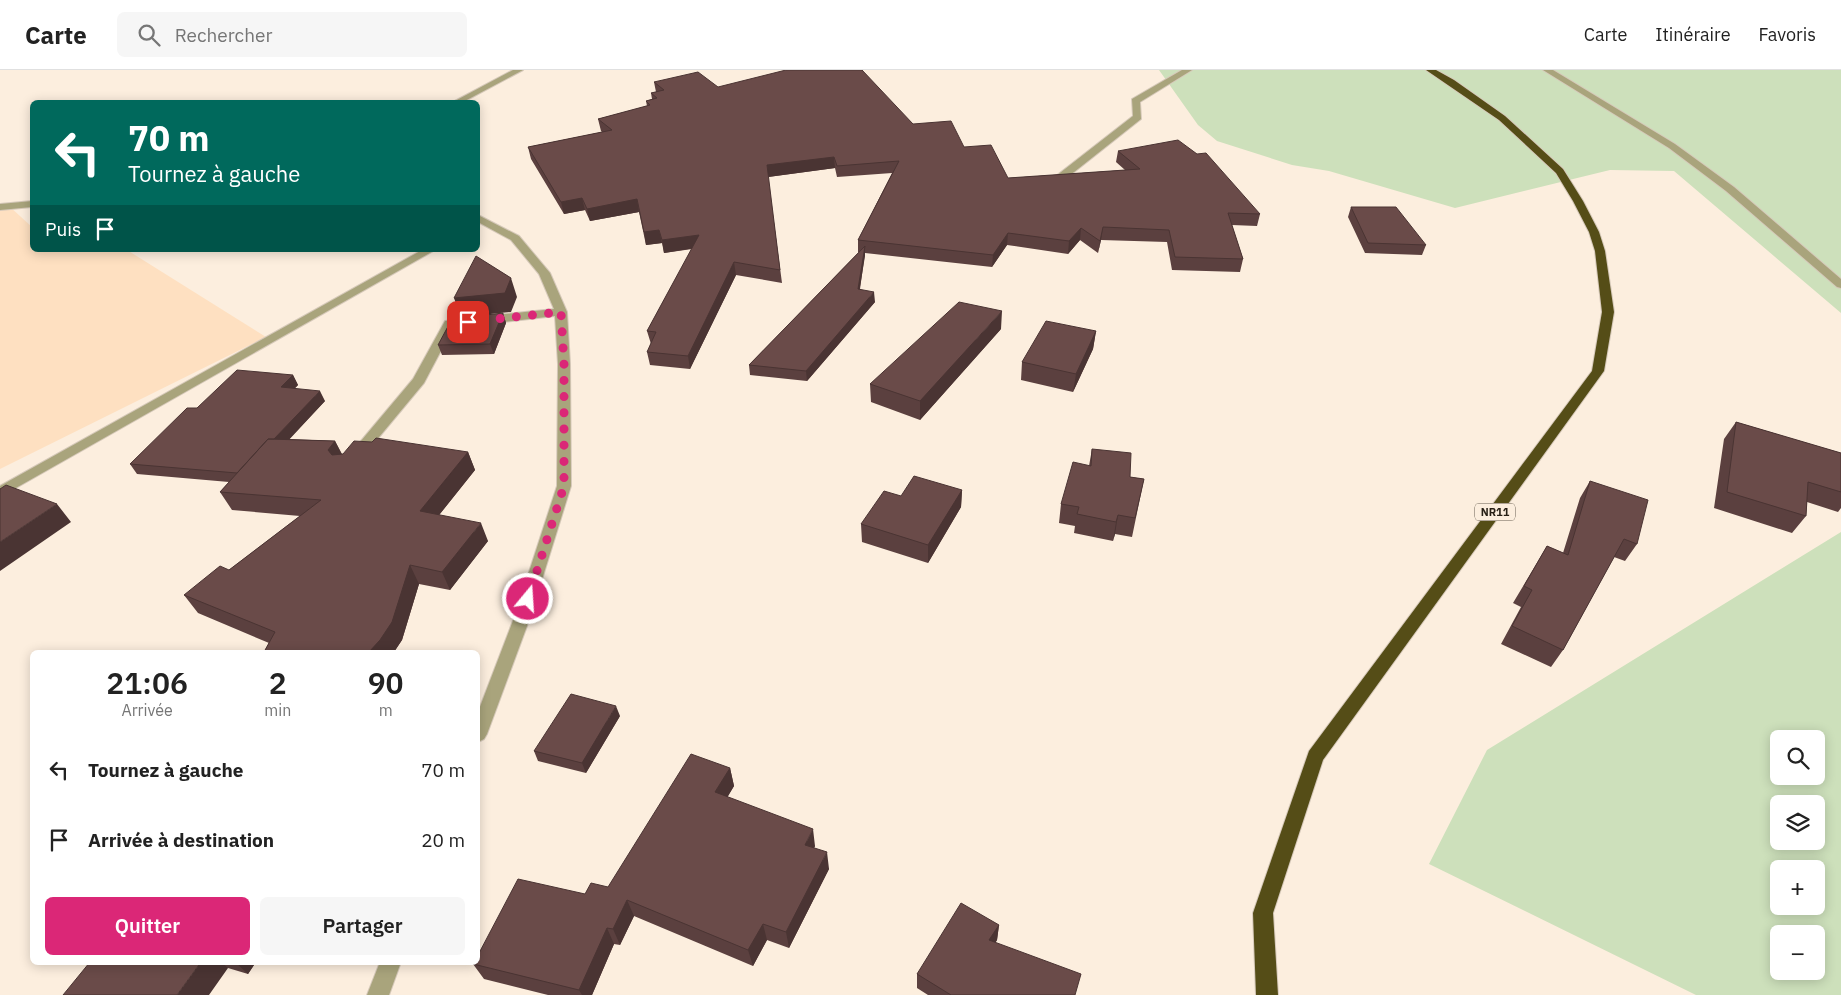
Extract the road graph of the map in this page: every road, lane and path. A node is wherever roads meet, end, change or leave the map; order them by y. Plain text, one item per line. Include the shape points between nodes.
1 (519, 70) edge
2 (1188, 70) edge
3 (1430, 70) edge
4 (1547, 70) edge
5 (461, 100) edge
6 (1060, 178) edge
7 (30, 204) edge
8 (0, 207) edge
9 (480, 221) edge
10 (426, 252) edge
11 (1841, 285) edge
12 (561, 312) junction
13 (346, 468) edge
14 (0, 492) edge
15 (480, 729) edge
16 (390, 965) edge
17 (378, 995) edge
18 (1268, 995) edge

1 - 5 street
2 - 6 street via 1135,102 1138,117
3 - 18 highway, NR11 via 1514,129 1560,171 1578,201 1600,251 1608,312 1598,371 1314,757 1263,912
4 - 11 street via 1672,146 1730,190
7 - 8 street
9 - 12 street via 514,238 544,274
10 - 14 street
12 - 13 street via 449,324 419,380
12 - 15 street via 564,486 522,618
16 - 17 street

